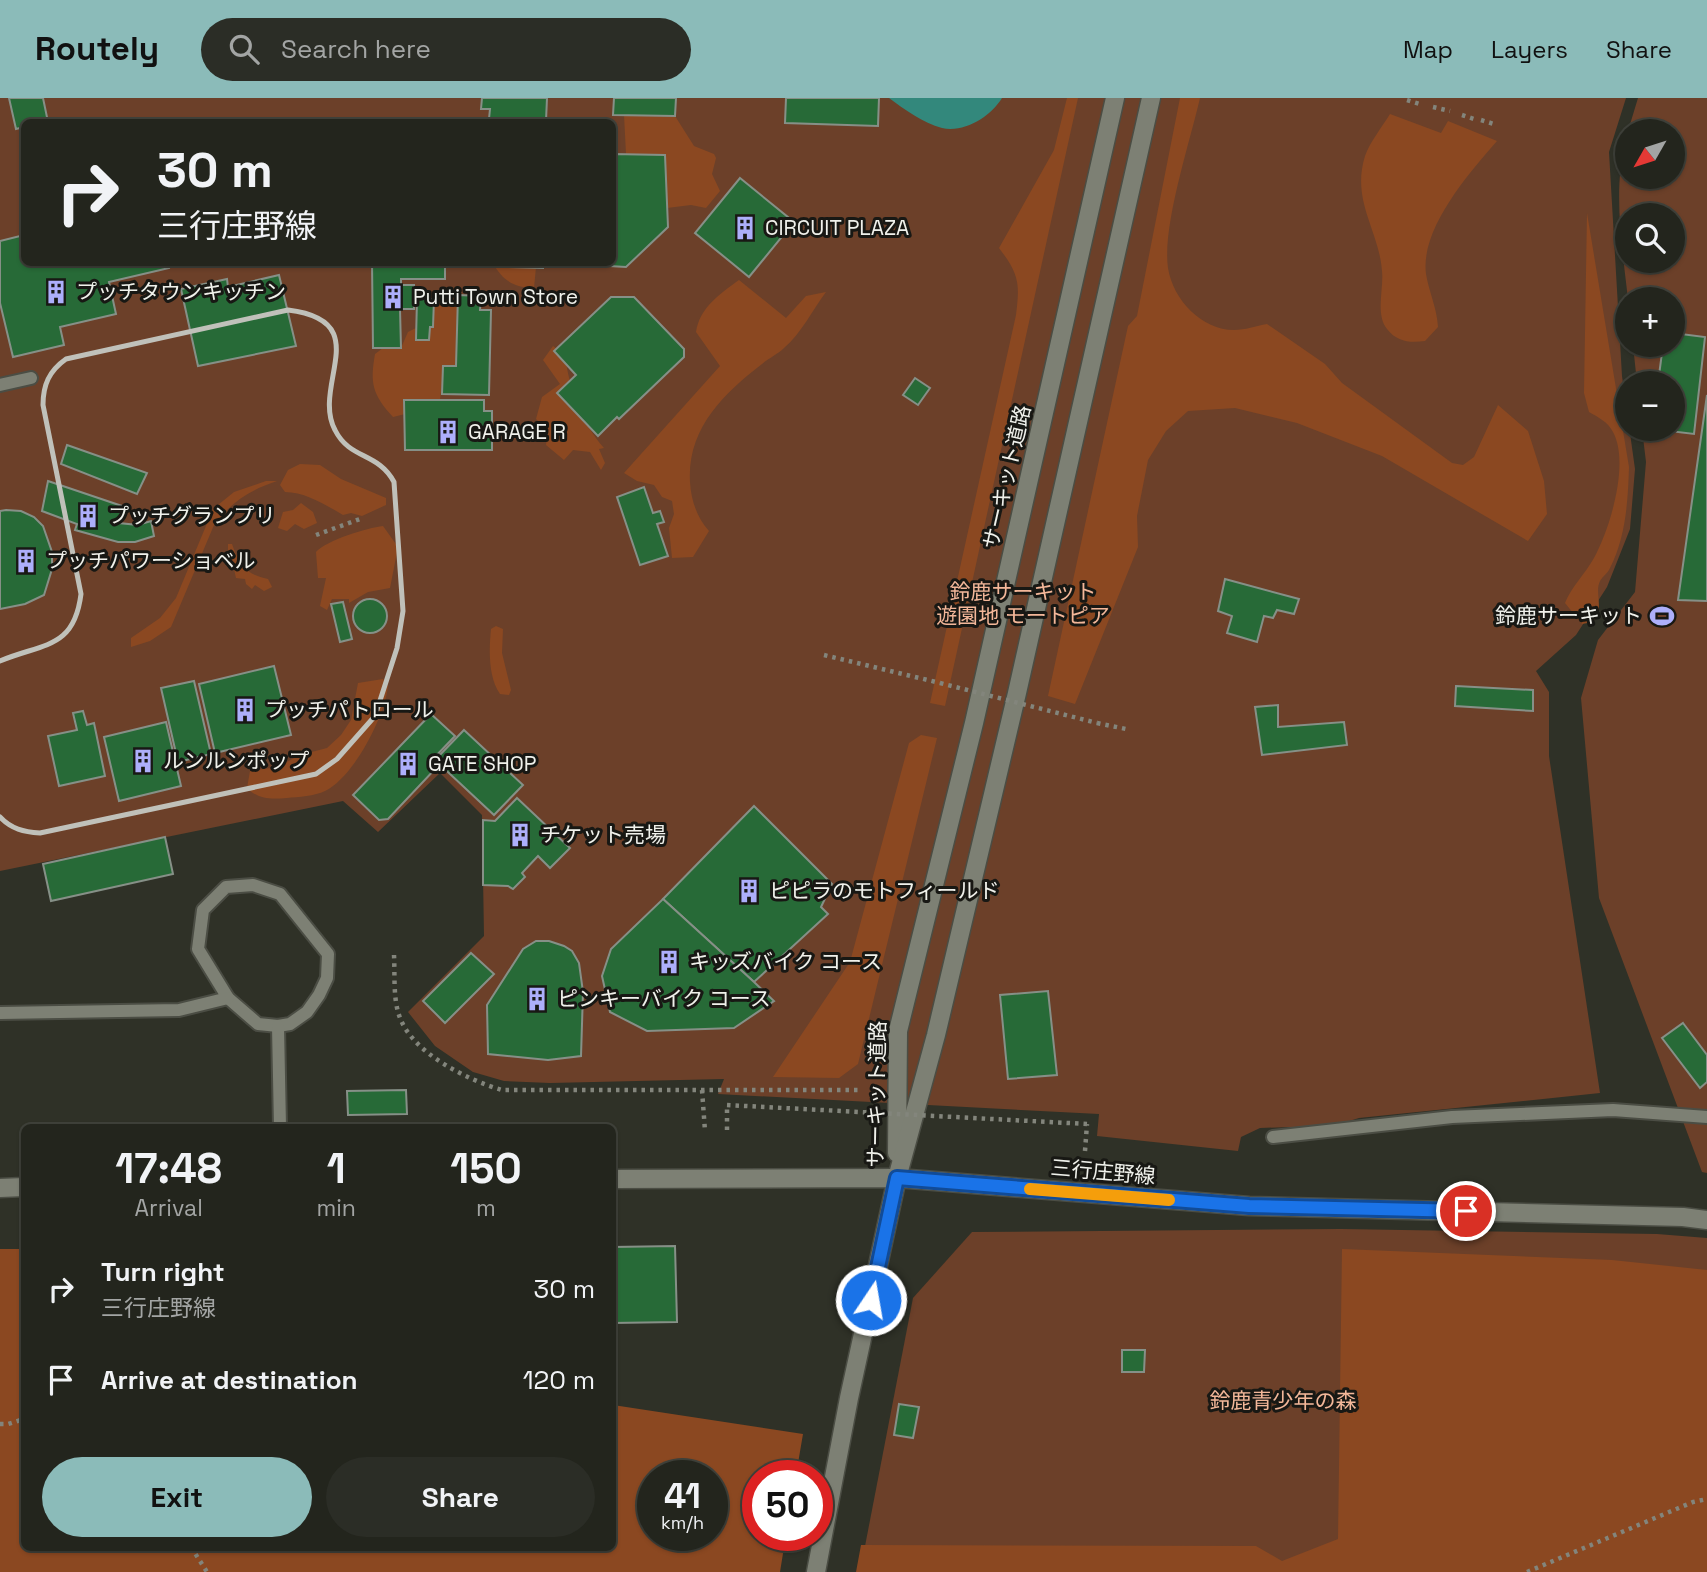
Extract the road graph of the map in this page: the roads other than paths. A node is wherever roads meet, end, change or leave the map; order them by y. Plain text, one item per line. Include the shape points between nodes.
1 (1115, 98) edge
2 (1151, 98) edge
3 (31, 377) dead end
4 (0, 385) edge
5 (229, 998) junction
6 (0, 1013) edge
7 (278, 1026) junction
8 (1707, 1118) edge
9 (280, 1124) edge
10 (1273, 1137) dead end
11 (897, 1178) junction
12 (616, 1179) edge
13 (0, 1188) edge
14 (21, 1188) edge
15 (1707, 1220) edge
16 (816, 1572) edge

1 - 11 street, サーキット道路 via 974,723 898,1031
2 - 11 street, サーキット道路 via 1014,706
3 - 4 lane
5 - 6 lane via 179,1010
5 - 7 lane via 258,1024
5 - 7 lane via 198,949 203,910 226,887 253,885 280,894 328,954 327,978 319,995 307,1012
7 - 9 lane
8 - 10 lane via 1613,1110 1479,1116
11 - 12 street, 三行庄野線
11 - 15 street, 三行庄野線 via 1249,1206
11 - 16 street
13 - 14 street

